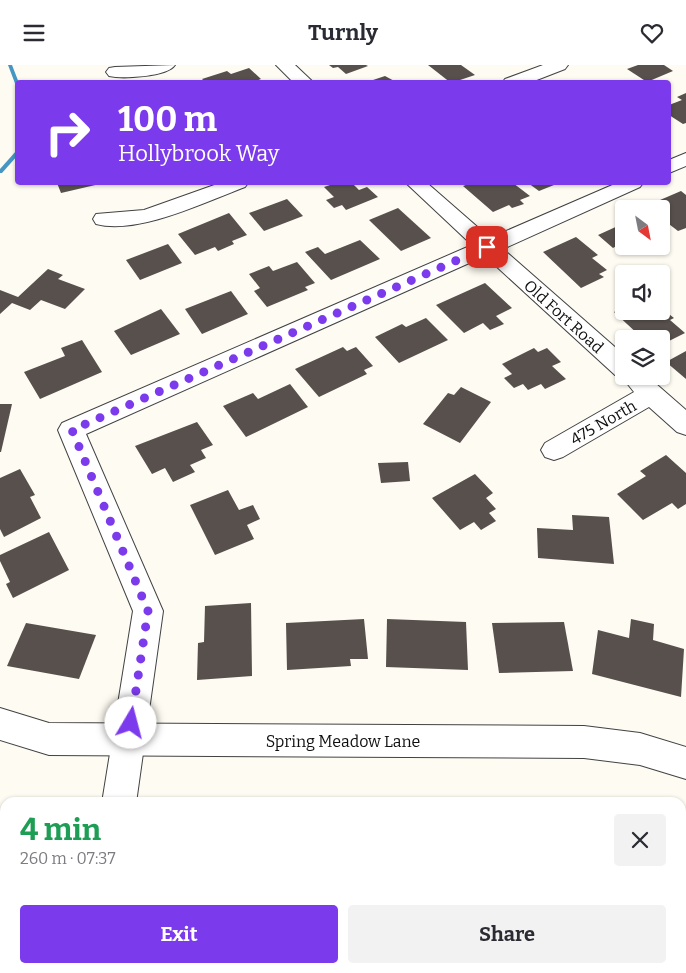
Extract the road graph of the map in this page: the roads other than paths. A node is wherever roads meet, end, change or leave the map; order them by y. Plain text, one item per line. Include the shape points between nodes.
1 (166, 65) edge
2 (285, 65) edge
3 (559, 65) edge
4 (115, 72) dead end
5 (512, 77) edge
6 (302, 80) edge
7 (686, 159) edge
8 (671, 166) edge
9 (232, 185) edge
10 (418, 185) edge
11 (628, 185) edge
12 (103, 219) dead end
13 (487, 247) junction
14 (615, 361) edge
15 (641, 385) edge
16 (651, 394) junction
17 (686, 425) edge
18 (554, 450) dead end
19 (0, 723) edge
20 (129, 739) junction
21 (686, 763) edge
22 (120, 797) edge

1 - 4 street via 150,70
2 - 6 street
3 - 5 street
7 - 8 street
9 - 12 street via 146,216
10 - 13 street, Old Fort Road
11 - 13 street
13 - 14 street, Old Fort Road
13 - 20 street via 72,430 148,611
15 - 16 street
16 - 17 street
16 - 18 street, 475 North
19 - 20 street, Spring Meadow Lane via 48,739
20 - 21 street, Spring Meadow Lane via 584,742 640,749
20 - 22 street

